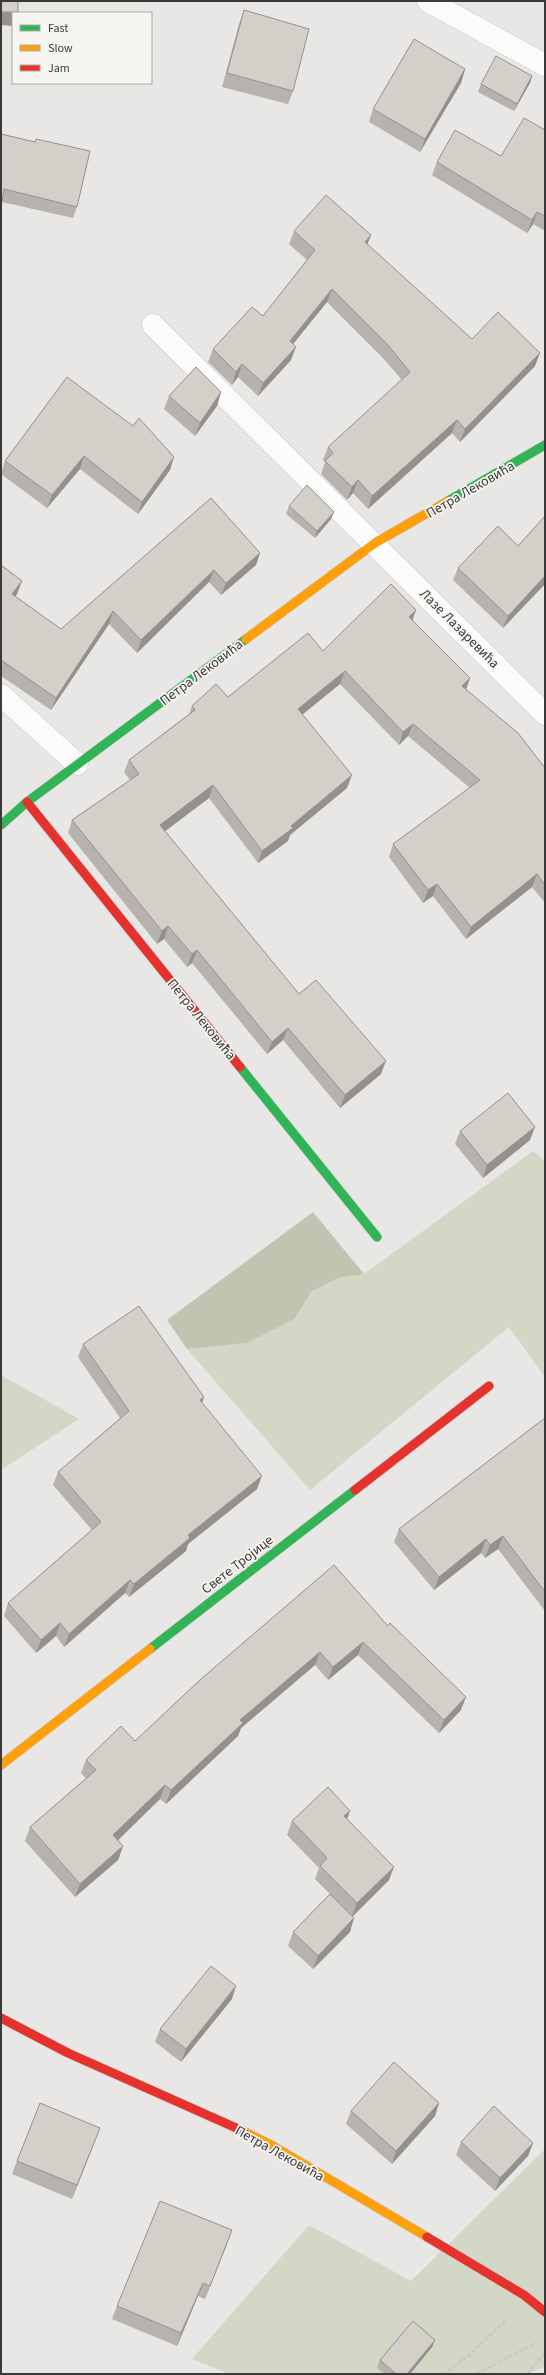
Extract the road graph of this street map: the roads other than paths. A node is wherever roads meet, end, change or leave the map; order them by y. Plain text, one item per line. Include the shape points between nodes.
1 (428, 1) edge
2 (545, 65) edge
3 (153, 325) dead end
4 (545, 445) edge
5 (375, 543) junction
6 (1, 695) edge
7 (545, 714) edge
8 (77, 764) junction
9 (26, 802) junction
10 (1, 825) edge
11 (377, 1237) dead end
12 (489, 1386) dead end
13 (1, 1765) edge
14 (1, 2018) edge
15 (545, 2312) edge

1 - 2 street
3 - 5 street
4 - 5 street, Петра Лековића
5 - 7 street, Лазе Лазаревића
5 - 8 street, Петра Лековића
6 - 8 street
8 - 9 street, Петра Лековића
9 - 10 street, Петра Лековића
9 - 11 street, Петра Лековића
12 - 13 street, Свете Тројице
14 - 15 street, Петра Лековића via 65,2052 273,2146 524,2295

